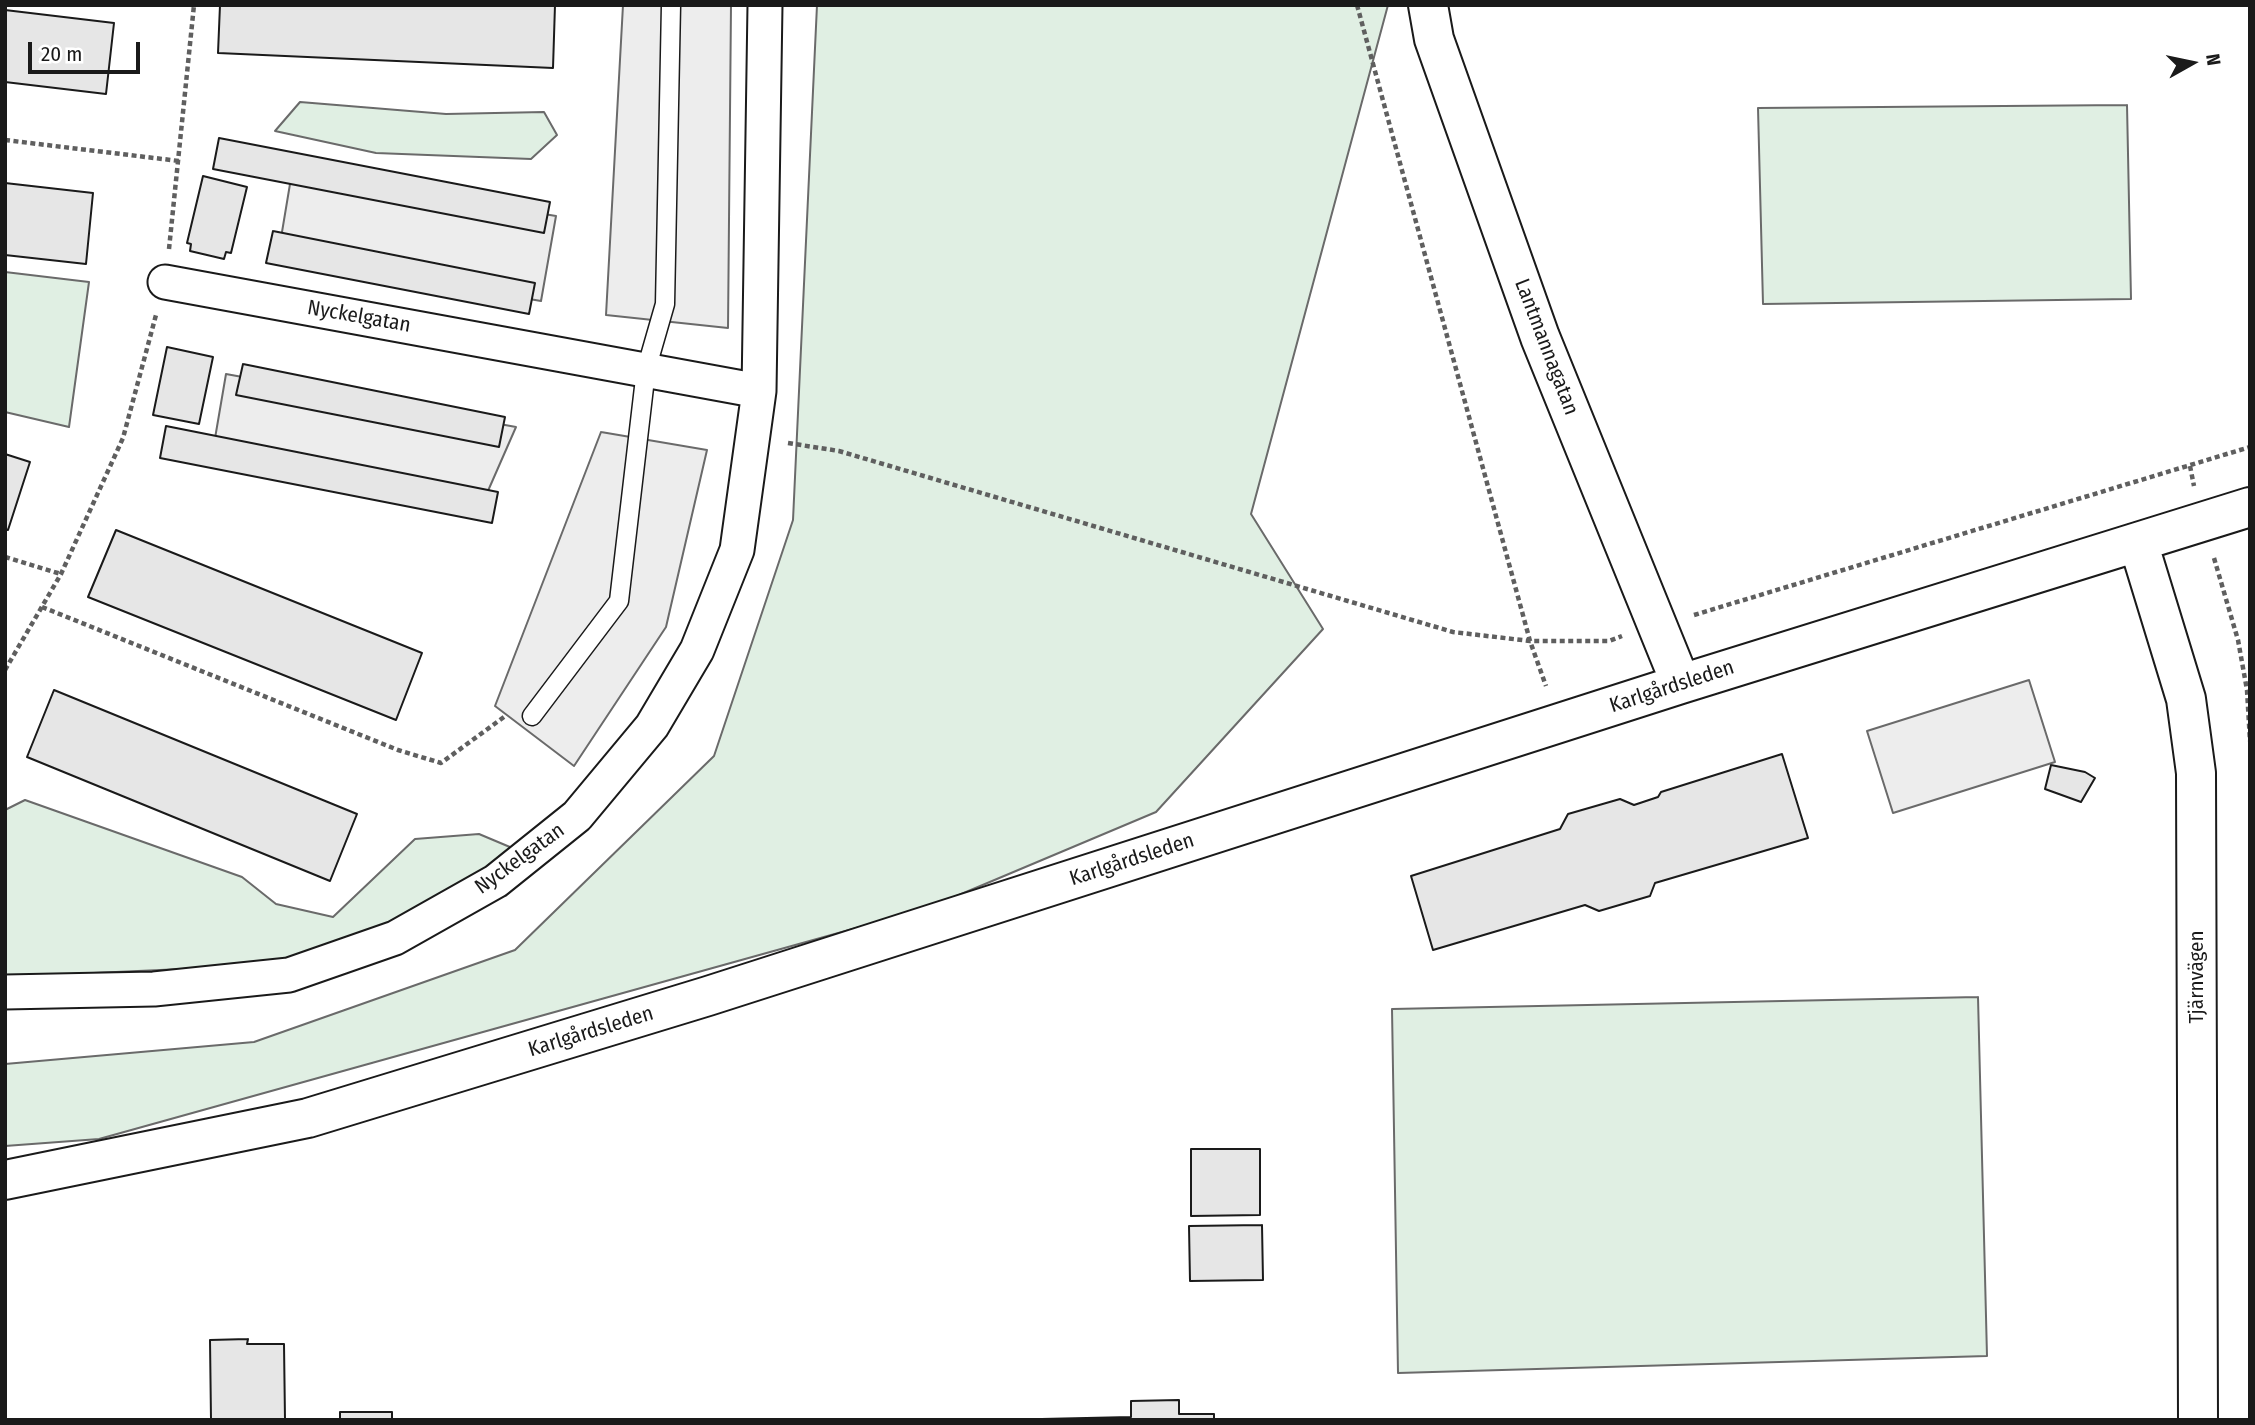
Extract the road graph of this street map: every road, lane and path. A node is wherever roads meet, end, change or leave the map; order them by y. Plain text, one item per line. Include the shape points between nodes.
1 (194, 5) edge
2 (671, 5) edge
3 (765, 5) edge
4 (1357, 5) edge
5 (1428, 5) edge
6 (5, 140) edge
7 (179, 161) junction
8 (165, 282) junction
9 (646, 370) junction
10 (759, 391) junction
11 (753, 438) junction
12 (2250, 447) edge
13 (2190, 466) junction
14 (2250, 507) edge
15 (2202, 522) junction
16 (2138, 541) junction
17 (5, 557) edge
18 (61, 574) junction
19 (42, 607) junction
20 (1655, 626) junction
21 (1530, 641) junction
22 (5, 670) edge
23 (1681, 684) junction
24 (533, 716) joint
25 (1558, 723) junction
26 (2250, 741) edge
27 (5, 992) edge
28 (5, 1181) edge
29 (2198, 1420) edge

1 - 7 path
2 - 9 lane via 665,304
3 - 10 street, Nyckelgatan
4 - 21 path
5 - 20 street, Lantmannagatan via 1434,39 1540,337
6 - 7 path
7 - 8 path
8 - 9 street, Nyckelgatan
8 - 18 path via 123,438
9 - 10 street, Nyckelgatan
9 - 24 lane via 619,601
10 - 11 street, Nyckelgatan
11 - 21 path via 839,451 1454,632
11 - 27 street, Nyckelgatan via 737,550 697,650 652,726 577,816 496,881 395,939 289,975 154,989
12 - 13 path
13 - 15 path
13 - 20 path
14 - 15 street, Karlgårdsleden
15 - 16 street, Karlgårdsleden
15 - 26 path via 2238,640
16 - 23 street, Karlgårdsleden
16 - 29 street, Tjärnvägen via 2186,699 2196,773
17 - 18 path
18 - 19 path
19 - 22 path
19 - 24 path via 398,750 441,763 508,715
20 - 21 path via 1609,640
20 - 23 street, Lantmannagatan
21 - 25 path
23 - 25 street, Karlgårdsleden
25 - 28 street, Karlgårdsleden via 708,996 308,1118

